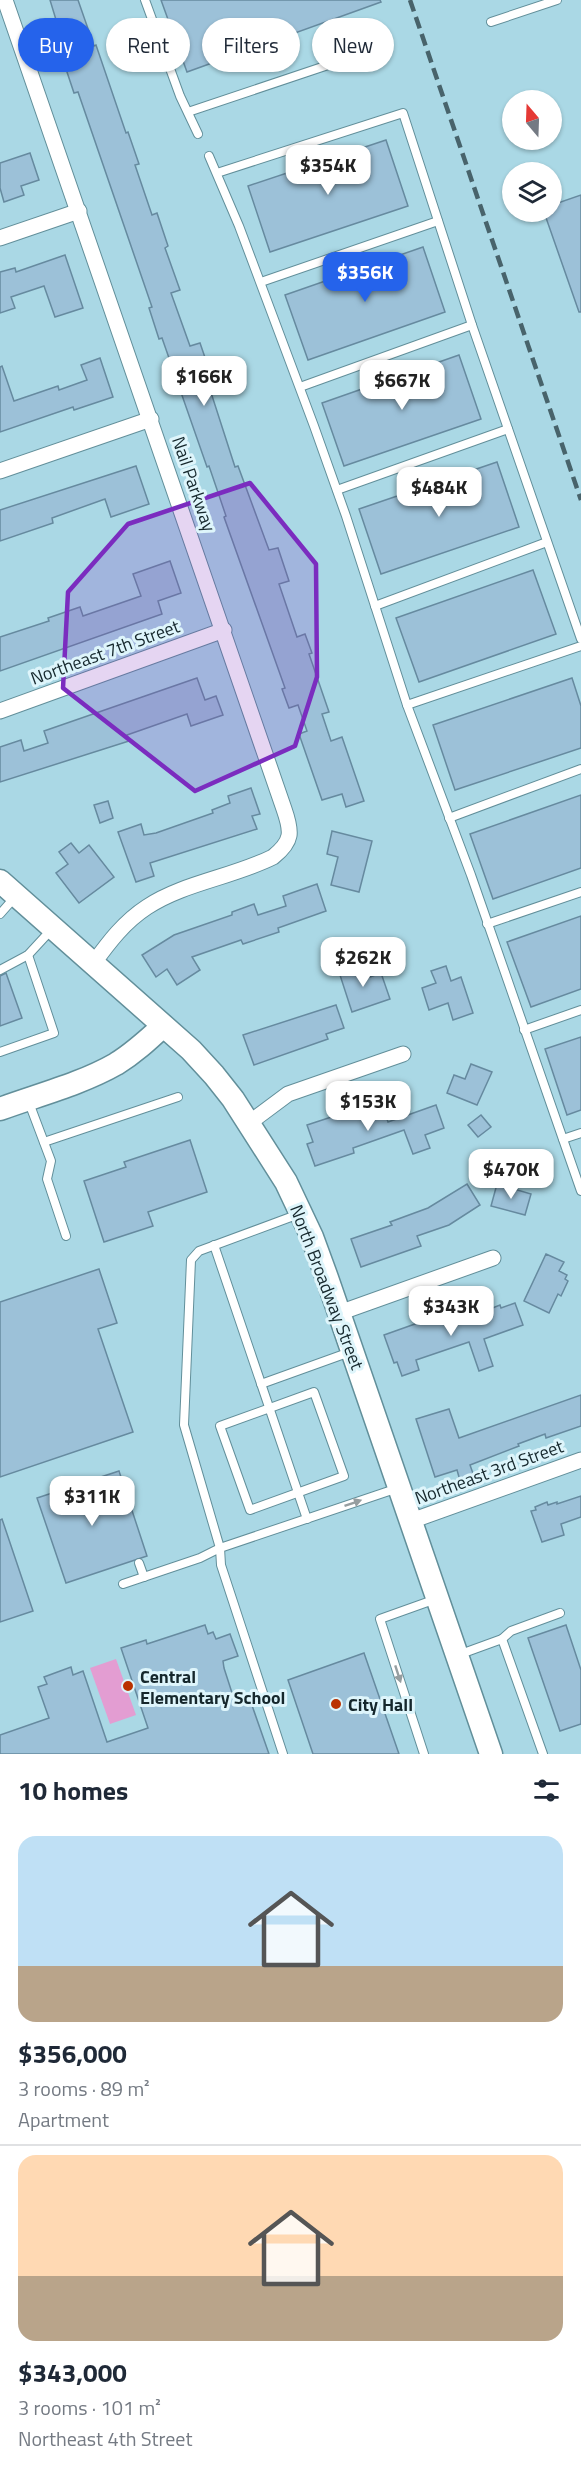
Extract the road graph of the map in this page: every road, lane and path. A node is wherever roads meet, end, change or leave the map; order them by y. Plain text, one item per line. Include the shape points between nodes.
1 (145, 0) edge
2 (557, 0) edge
3 (4, 4) edge
4 (491, 22) dead end
5 (312, 70) edge
6 (188, 112) junction
7 (198, 134) dead end
8 (209, 156) dead end
9 (217, 173) junction
10 (79, 211) junction
11 (438, 221) junction
12 (0, 238) edge
13 (261, 282) junction
14 (472, 325) junction
15 (300, 387) junction
16 (151, 419) junction
17 (508, 429) junction
18 (0, 471) edge
19 (337, 490) junction
20 (547, 542) junction
21 (375, 606) junction
22 (224, 630) junction
23 (581, 639) edge
24 (581, 645) edge
25 (407, 705) junction
26 (0, 711) edge
27 (581, 769) edge
28 (449, 818) junction
29 (8, 888) edge
30 (581, 892) edge
31 (0, 914) edge
32 (488, 924) junction
33 (53, 928) junction
34 (28, 955) junction
35 (93, 964) junction
36 (0, 970) edge
37 (581, 1010) edge
38 (163, 1026) junction
39 (524, 1029) junction
40 (0, 1052) edge
41 (403, 1054) dead end
42 (178, 1097) dead end
43 (27, 1099) junction
44 (0, 1108) edge
45 (249, 1123) junction
46 (581, 1133) edge
47 (563, 1139) junction
48 (44, 1142) junction
49 (581, 1191) edge
50 (302, 1213) junction
51 (66, 1236) dead end
52 (214, 1245) junction
53 (493, 1258) dead end
54 (339, 1313) junction
55 (353, 1352) junction
56 (261, 1384) junction
57 (269, 1408) junction
58 (581, 1460) edge
59 (399, 1487) junction
60 (298, 1493) junction
61 (307, 1519) junction
62 (411, 1521) junction
63 (220, 1548) junction
64 (140, 1563) dead end
65 (144, 1577) junction
66 (123, 1584) dead end
67 (438, 1598) junction
68 (560, 1613) dead end
69 (502, 1639) junction
70 (457, 1655) junction
71 (283, 1754) edge
72 (424, 1754) edge
73 (491, 1754) edge
74 (543, 1754) edge

1 - 6 lane
2 - 4 lane
3 - 10 street, Nail Parkway
5 - 6 lane
6 - 7 lane
8 - 9 lane
9 - 11 lane via 403,113
9 - 13 lane
10 - 12 street
10 - 16 street, Nail Parkway
11 - 13 lane
11 - 14 lane
13 - 15 lane
14 - 15 lane
14 - 17 lane
15 - 19 lane
16 - 18 street
16 - 22 street, Nail Parkway
17 - 19 lane
17 - 20 lane
19 - 21 lane
20 - 21 lane
20 - 23 lane
21 - 25 lane
22 - 26 street, Northeast 7th Street
22 - 35 street, Nail Parkway via 288,821 290,832 285,846 261,863 151,904 120,928
24 - 25 lane
25 - 28 lane
27 - 28 lane
28 - 32 lane
29 - 31 lane
29 - 33 main road, North Broadway Street
30 - 32 lane
32 - 39 lane
33 - 34 lane
33 - 35 main road, North Broadway Street
34 - 36 lane
34 - 40 lane via 54,1033
35 - 38 main road, North Broadway Street
37 - 39 lane
38 - 43 main road via 116,1064
38 - 45 main road, North Broadway Street via 214,1075
39 - 47 lane
41 - 45 street via 288,1094
42 - 48 lane
43 - 44 main road
43 - 48 lane
45 - 50 main road, North Broadway Street
46 - 47 lane
47 - 49 lane
48 - 51 lane via 51,1161 47,1179
50 - 52 lane
50 - 54 main road, North Broadway Street
52 - 56 lane
52 - 63 lane via 195,1253 190,1266 184,1425
53 - 54 street
54 - 55 main road, North Broadway Street
55 - 56 lane
55 - 59 main road, North Broadway Street
56 - 57 lane
57 - 60 lane
57 - 60 lane via 314,1392 344,1476
57 - 60 lane via 220,1426 250,1510
58 - 62 street, Northeast 3rd Street
61 -> 59 lane
59 - 62 main road, North Broadway Street
60 - 61 lane
61 - 63 lane
62 - 67 main road, North Broadway Street
63 - 65 lane
63 - 71 lane via 220,1565
64 - 65 lane
65 - 66 lane
67 - 70 main road, North Broadway Street
67 -> 72 lane via 380,1619
68 - 69 lane via 511,1631
69 - 70 lane
69 - 74 lane
70 - 73 main road, North Broadway Street

